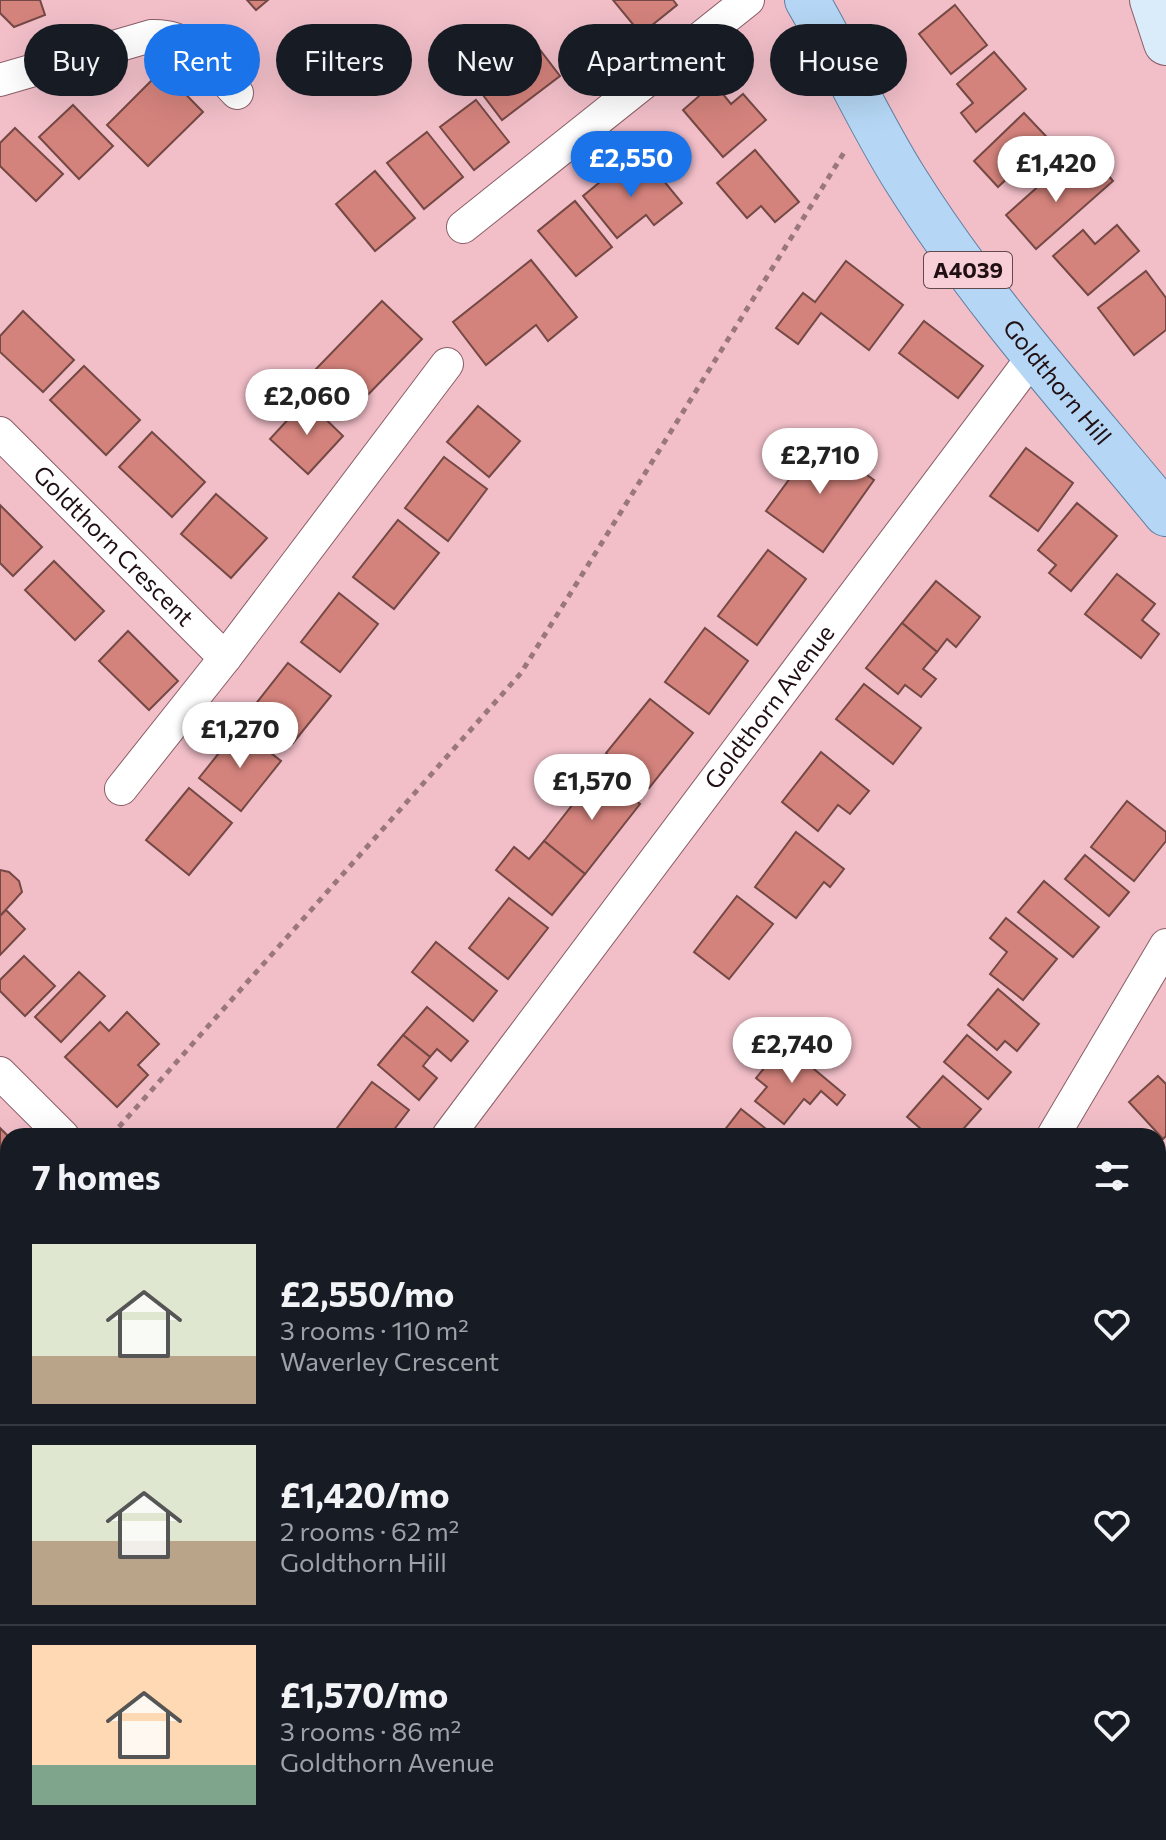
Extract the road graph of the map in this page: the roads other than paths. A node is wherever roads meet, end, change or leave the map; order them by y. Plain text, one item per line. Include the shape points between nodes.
1 (748, 0) edge
2 (807, 0) edge
3 (1152, 0) edge
4 (144, 38) edge
5 (1166, 43) edge
6 (0, 80) edge
7 (463, 227) dead end
8 (1035, 354) junction
9 (447, 364) dead end
10 (0, 433) edge
11 (1166, 514) edge
12 (225, 658) junction
13 (121, 789) dead end
14 (1166, 945) edge
15 (0, 1073) edge
16 (55, 1128) edge
17 (454, 1128) edge
18 (1058, 1128) edge

1 - 7 street
2 - 8 main road, Goldthorn Hill / A4039 via 906,180
3 - 5 main road
4 - 6 street
8 - 11 main road, Goldthorn Hill / A4039
8 - 17 street, Goldthorn Avenue
9 - 12 street
10 - 12 street, Goldthorn Crescent
12 - 13 street
14 - 18 street
15 - 16 street

